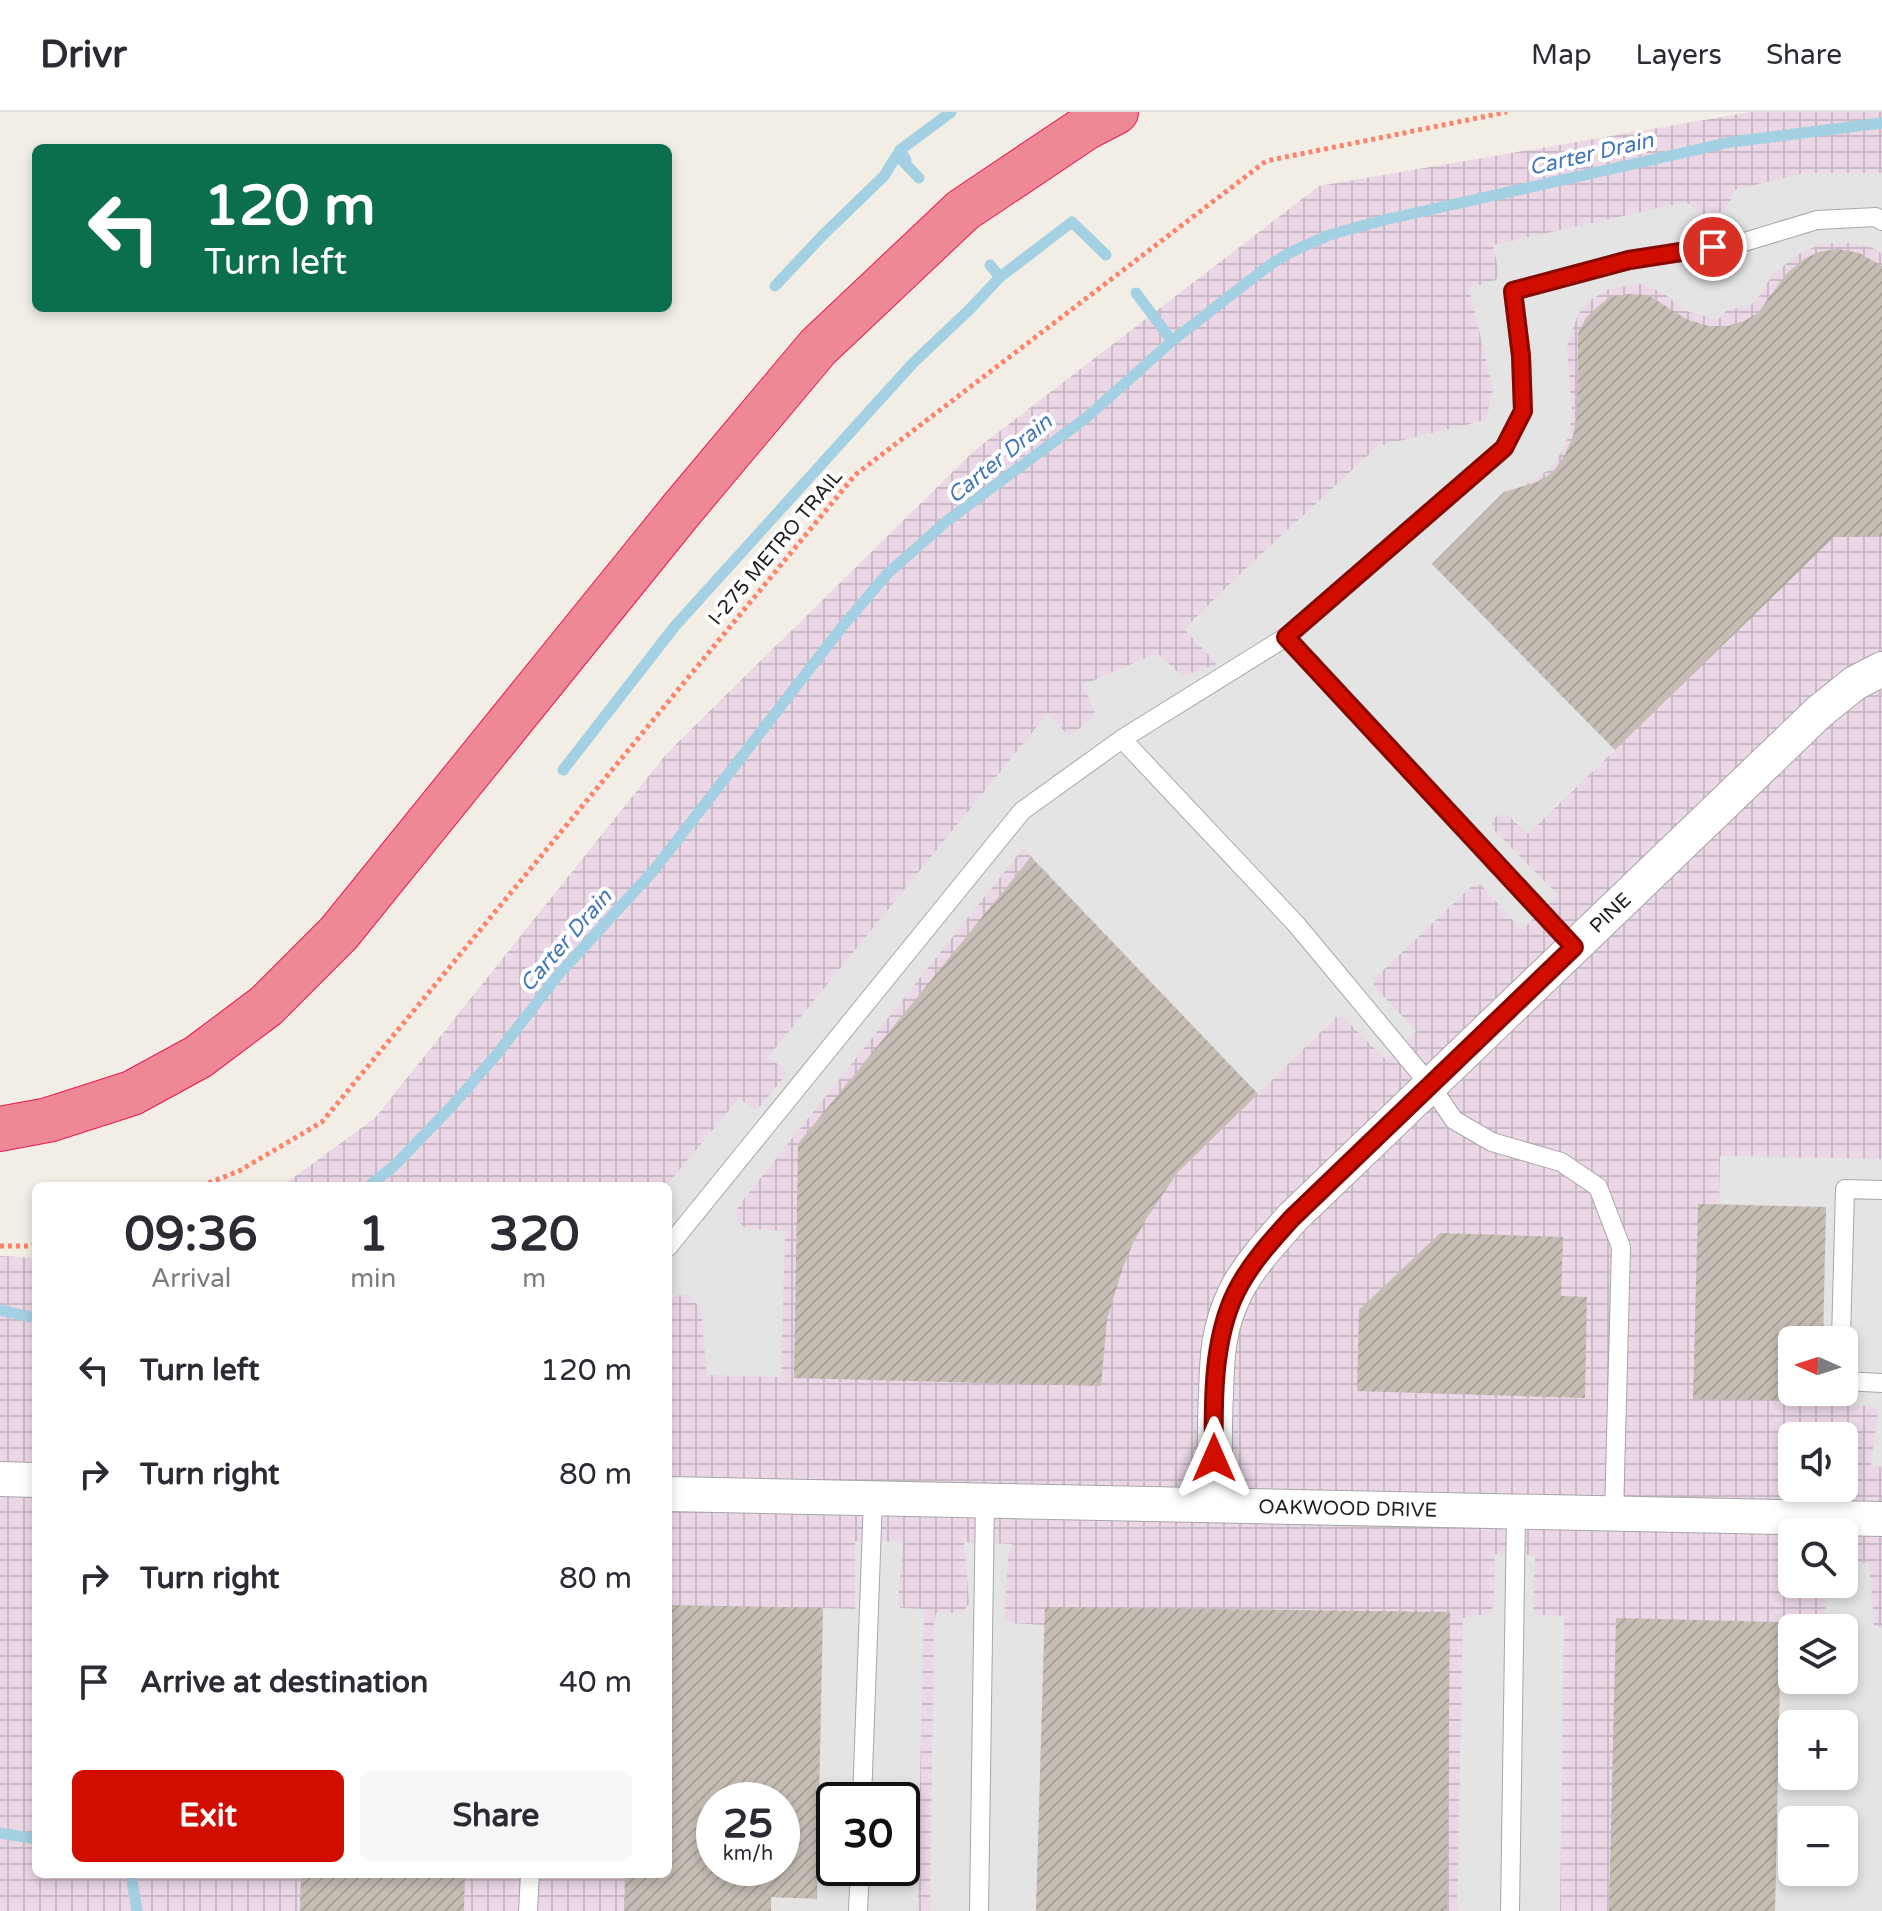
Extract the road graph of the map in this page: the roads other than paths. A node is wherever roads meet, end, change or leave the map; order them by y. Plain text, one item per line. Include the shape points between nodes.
1 (1116, 112) edge
2 (1882, 221) edge
3 (1286, 637) junction
4 (1882, 669) edge
5 (1122, 739) junction
6 (1574, 947) junction
7 (1430, 1085) junction
8 (0, 1129) edge
9 (1882, 1190) edge
10 (672, 1242) edge
11 (1841, 1326) edge
12 (1858, 1382) edge
13 (1882, 1383) edge
14 (0, 1479) edge
15 (32, 1480) edge
16 (672, 1494) edge
17 (873, 1498) junction
18 (985, 1500) junction
19 (1215, 1505) junction
20 (1516, 1512) junction
21 (1614, 1514) junction
22 (1882, 1519) edge
23 (863, 1782) edge
24 (530, 1878) edge
25 (859, 1886) edge
26 (528, 1911) edge
27 (858, 1911) edge
28 (979, 1911) edge
29 (1510, 1911) edge

1 - 8 highway via 963,210 818,347 339,933 266,1006 198,1057 132,1093
2 - 3 lane via 1817,220 1741,243 1629,260 1513,291 1523,411 1504,448
3 - 5 lane
3 - 6 lane
4 - 6 street, PINE via 1819,712
5 - 7 lane via 1296,924
5 - 10 lane via 1022,811
6 - 7 street, PINE
7 - 19 street, PINE via 1292,1218 1236,1291 1218,1344
7 - 21 lane via 1454,1120 1492,1142 1561,1162 1598,1187 1621,1247
9 - 11 lane via 1845,1189
12 - 13 lane
14 - 15 street
16 - 17 street, OAKWOOD DRIVE
17 - 18 street, OAKWOOD DRIVE
17 - 23 lane
18 - 19 street, OAKWOOD DRIVE
18 - 28 lane
19 - 20 street, OAKWOOD DRIVE
20 - 21 street, OAKWOOD DRIVE
20 - 29 lane
21 - 22 street, OAKWOOD DRIVE
24 - 26 lane
25 - 27 lane

